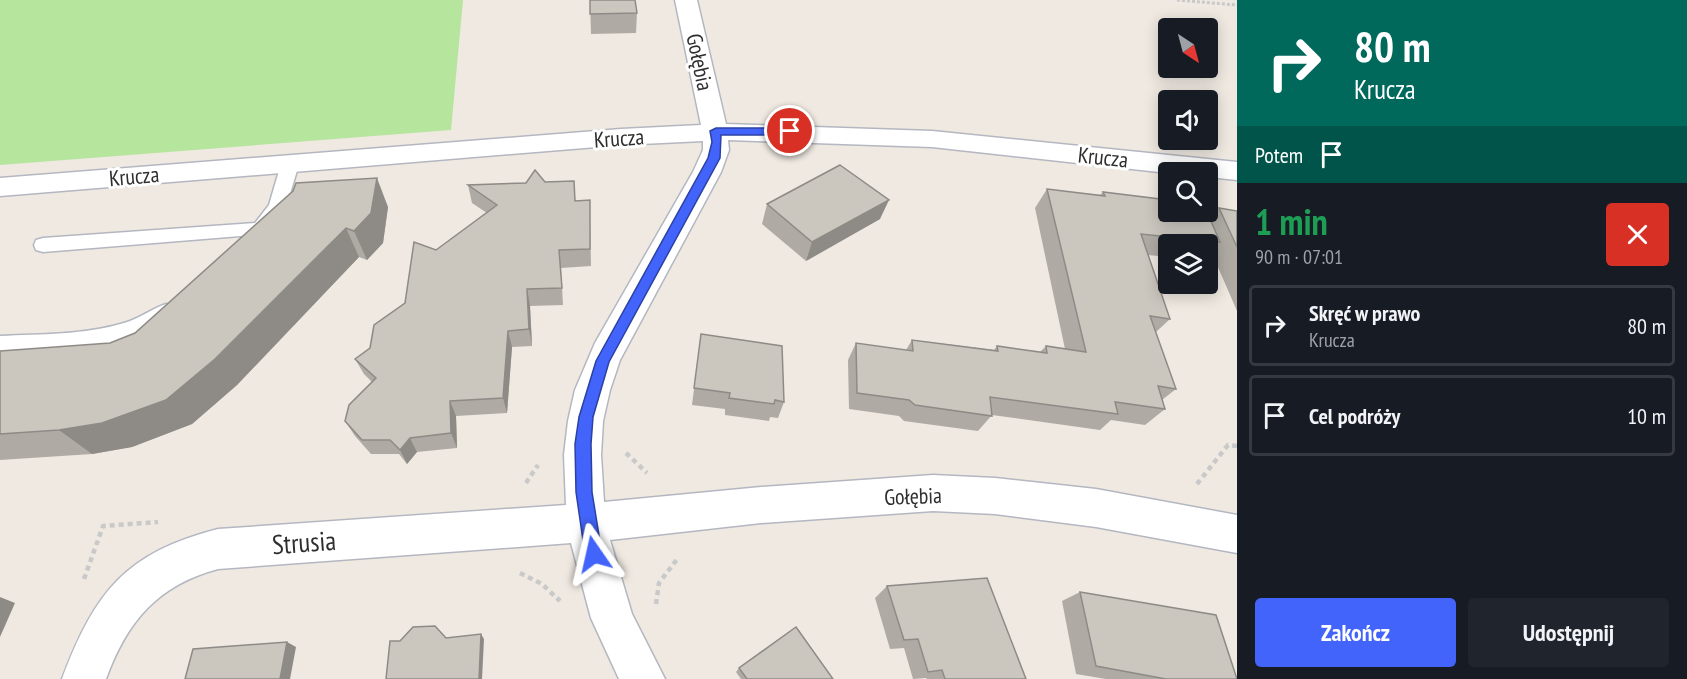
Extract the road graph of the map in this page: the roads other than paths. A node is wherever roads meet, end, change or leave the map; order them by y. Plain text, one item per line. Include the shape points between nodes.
1 (686, 0) edge
2 (716, 131) junction
3 (290, 164) junction
4 (1237, 171) edge
5 (0, 187) edge
6 (259, 229) junction
7 (42, 245) dead end
8 (243, 246) edge
9 (183, 299) edge
10 (0, 345) edge
11 (588, 523) junction
12 (1237, 534) edge
13 (84, 679) edge
14 (643, 679) edge

1 - 2 street, Gołębia
2 - 3 street, Krucza
2 - 4 street, Krucza via 932,139
2 - 11 street, Gołębia via 714,158 603,361 593,389 583,444
3 - 5 street, Krucza
3 - 6 lane via 277,207
6 - 7 lane
6 - 8 lane
9 - 10 lane via 158,319 118,335
11 - 12 street, Gołębia via 761,505 933,494 995,496 1086,507
11 - 13 street, Strusia via 218,549 184,558 131,594 108,623
11 - 14 street, Gołębia via 612,619

